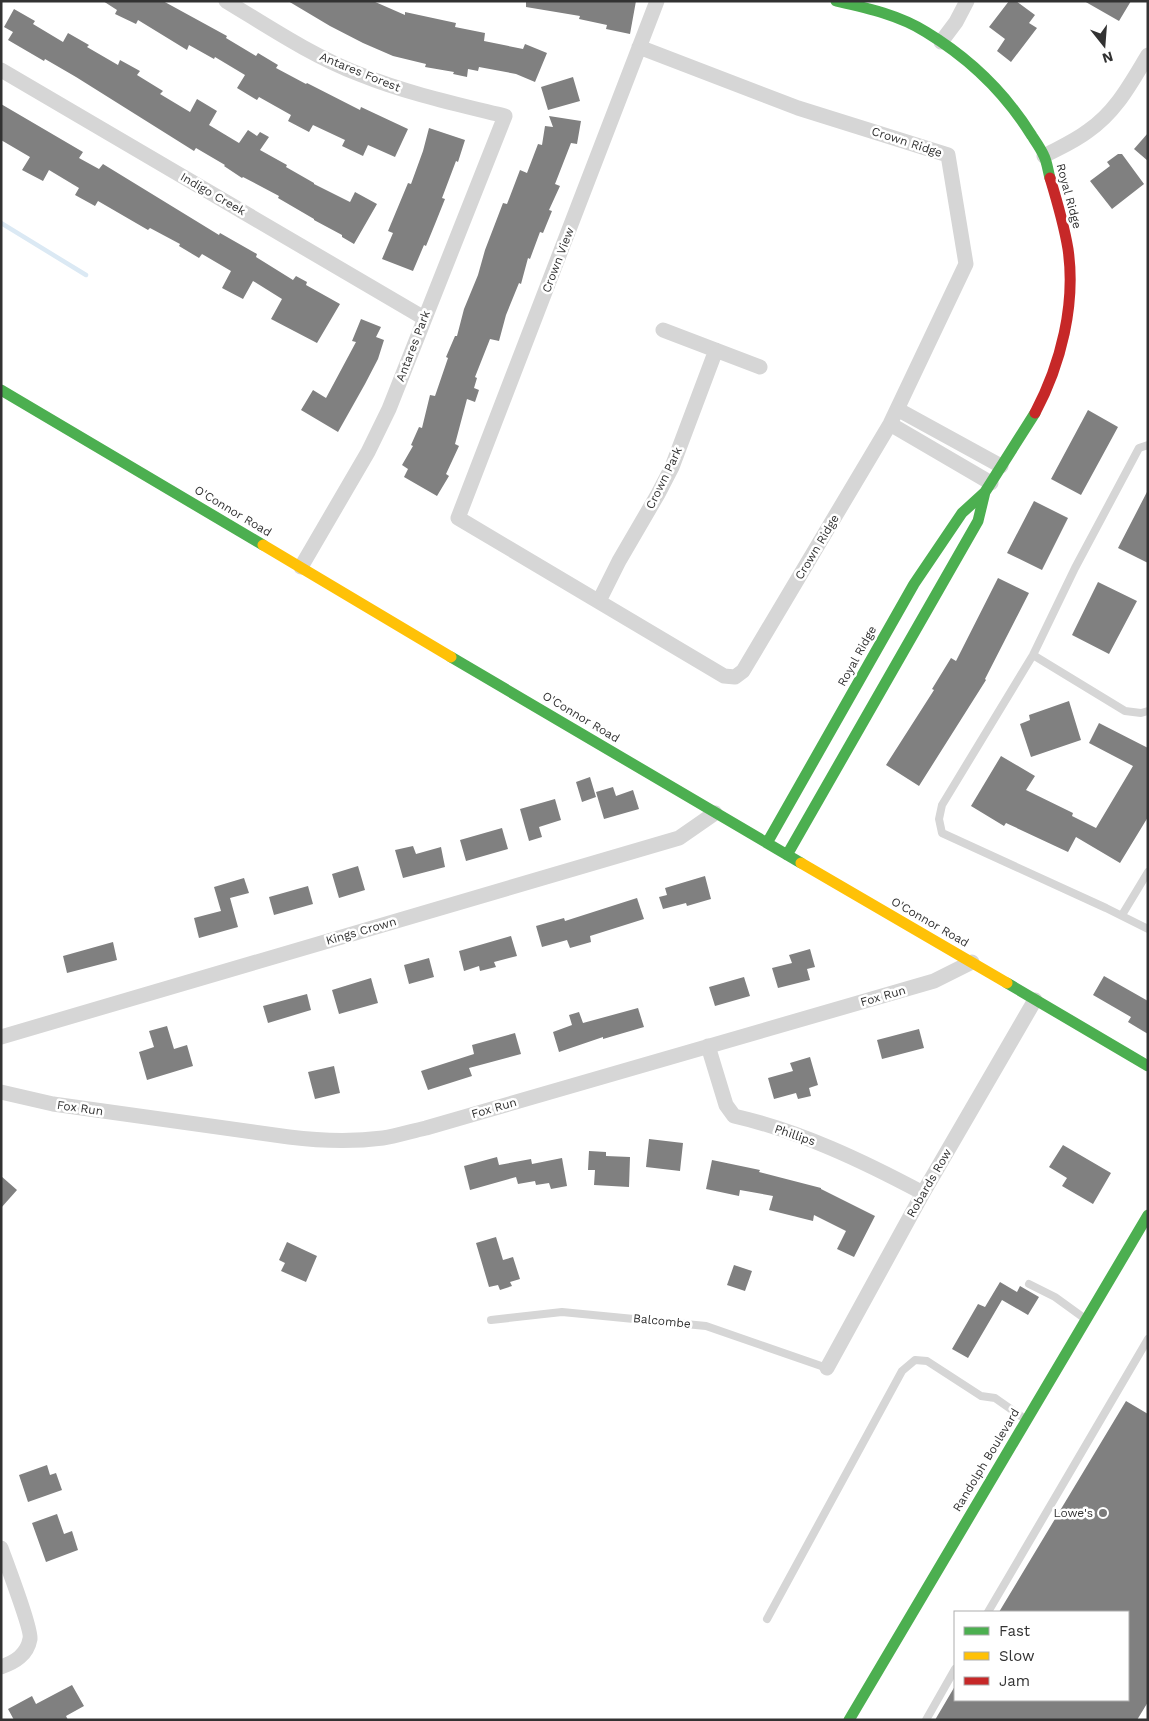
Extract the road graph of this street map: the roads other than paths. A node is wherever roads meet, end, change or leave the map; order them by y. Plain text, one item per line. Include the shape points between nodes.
1 (226, 1) edge
2 (657, 1) edge
3 (836, 1) edge
4 (967, 1) edge
5 (941, 42) junction
6 (639, 47) junction
7 (1148, 55) edge
8 (1, 70) edge
9 (505, 116) joint
10 (1044, 156) junction
11 (424, 318) junction
12 (663, 330) dead end
13 (716, 350) junction
14 (760, 367) dead end
15 (1, 390) edge
16 (897, 409) junction
17 (890, 424) junction
18 (1148, 445) edge
19 (1001, 466) junction
20 (988, 488) junction
21 (301, 567) junction
22 (598, 601) junction
23 (1033, 655) junction
24 (1148, 711) edge
25 (715, 813) junction
26 (767, 843) junction
27 (787, 855) junction
28 (1148, 872) edge
29 (1122, 916) junction
30 (1148, 929) edge
31 (972, 962) junction
32 (1036, 1000) junction
33 (1, 1036) edge
34 (708, 1046) junction
35 (1148, 1066) edge
36 (1, 1092) edge
37 (923, 1192) junction
38 (1148, 1216) edge
39 (1029, 1284) dead end
40 (1086, 1319) junction
41 (491, 1320) dead end
42 (1148, 1339) edge
43 (827, 1368) joint
44 (1026, 1420) junction
45 (1, 1548) edge
46 (989, 1611) edge
47 (767, 1619) dead end
48 (1, 1667) edge
49 (954, 1671) edge
50 (849, 1720) edge
51 (926, 1720) edge

1 - 9 street, Antares Forest via 315,54 358,74 405,91
2 - 6 street, Crown View
3 - 5 street, Royal Ridge via 899,19
4 - 5 street
5 - 10 street, Royal Ridge via 975,68 1006,99
6 - 16 street, Crown Ridge via 798,108 948,155 966,264
6 - 22 street, Crown View via 458,518
7 - 10 street via 1109,114 1088,132
8 - 11 street, Indigo Creek
9 - 11 street, Antares Park
10 - 19 street, Royal Ridge via 1066,240 1070,278 1068,306 1060,351 1048,387
11 - 21 street, Antares Park via 385,418
12 - 13 street
13 - 14 street
13 - 22 street, Crown Park via 672,467
15 - 21 street, O'Connor Road
16 - 17 street, Crown Ridge
16 - 19 street
17 - 20 street
17 - 22 street, Crown Ridge via 744,671 735,677 724,676
18 - 23 lane via 1139,448
19 - 20 street, Royal Ridge
20 - 26 street, Royal Ridge via 962,513 914,584
20 - 27 street, Royal Ridge via 978,521
21 - 25 street, O'Connor Road
23 - 24 lane via 1125,711
23 - 29 lane via 942,805 939,819 942,832
25 - 26 street, O'Connor Road
25 - 33 street, Kings Crown via 679,838
26 - 27 street, O'Connor Road
27 - 31 street, O'Connor Road
28 - 29 lane
29 - 30 lane
31 - 32 street, O'Connor Road
31 - 34 street, Fox Run via 934,981
32 - 35 street, O'Connor Road
32 - 37 street, Robards Row
34 - 36 street, Fox Run via 426,1128 385,1138 353,1141 289,1138 53,1104
34 - 37 street, Phillips via 726,1105 734,1116 813,1141
37 - 43 street, Robards Row
38 - 40 street, Randolph Boulevard
39 - 40 lane
40 - 44 street, Randolph Boulevard
41 - 43 lane, Balcombe via 562,1312 706,1326
42 - 46 lane
44 - 47 lane via 995,1398 981,1396 927,1361 915,1360 902,1371
44 - 50 street, Randolph Boulevard
45 - 48 street via 31,1638 26,1653
49 - 51 lane

